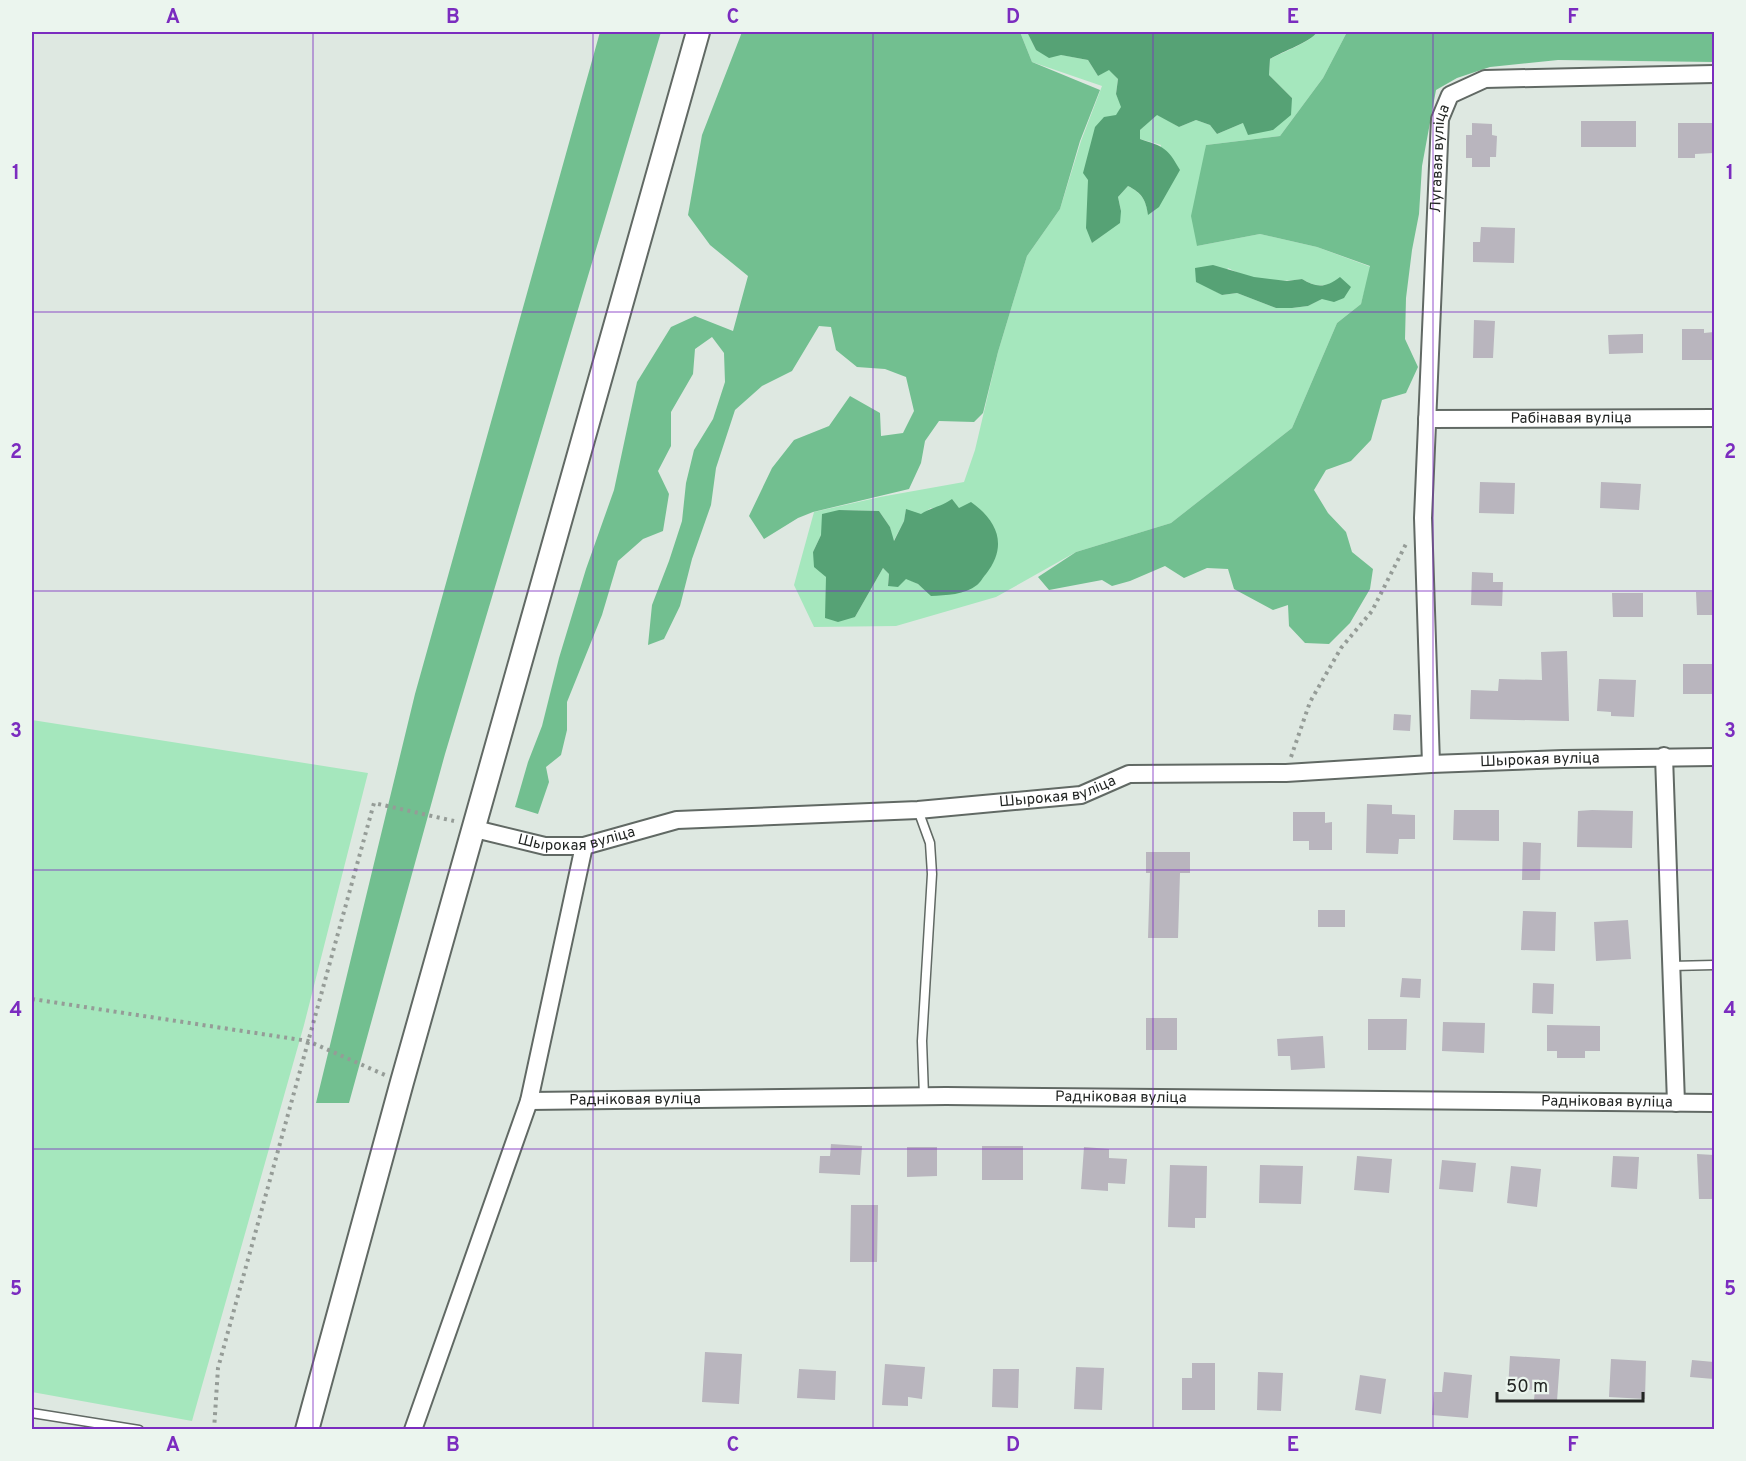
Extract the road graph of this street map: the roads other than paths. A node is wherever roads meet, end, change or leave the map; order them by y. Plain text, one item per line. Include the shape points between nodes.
1 (698, 32) edge
2 (1714, 74) edge
3 (1714, 418) edge
4 (1427, 419) junction
5 (1664, 756) junction
6 (1714, 757) edge
7 (1431, 764) junction
8 (918, 810) junction
9 (474, 829) junction
10 (584, 846) junction
11 (1671, 966) junction
12 (1714, 966) edge
13 (924, 1096) junction
14 (530, 1101) junction
15 (1676, 1103) junction
16 (1714, 1103) edge
17 (32, 1413) edge
18 (139, 1430) edge
19 (307, 1430) edge
20 (413, 1430) edge

1 - 9 main road
2 - 4 street, Лугавая вуліца via 1485,79 1450,95 1440,119
3 - 4 street, Рабінавая вуліца
4 - 7 street, Лугавая вуліца via 1423,518
5 - 6 street, Шырокая вуліца
5 - 7 street, Шырокая вуліца
5 - 11 street
7 - 8 street, Шырокая вуліца via 1286,773 1129,774 1081,795
8 - 10 street, Шырокая вуліца via 677,820
8 - 13 lane via 930,843 932,874 922,1041
9 - 10 street, Шырокая вуліца via 545,846
9 - 19 main road
10 - 14 street
11 - 12 lane
11 - 15 street
13 - 14 street, Радніковая вуліца
13 - 15 street, Радніковая вуліца
14 - 20 street
15 - 16 street, Радніковая вуліца
17 - 18 lane

